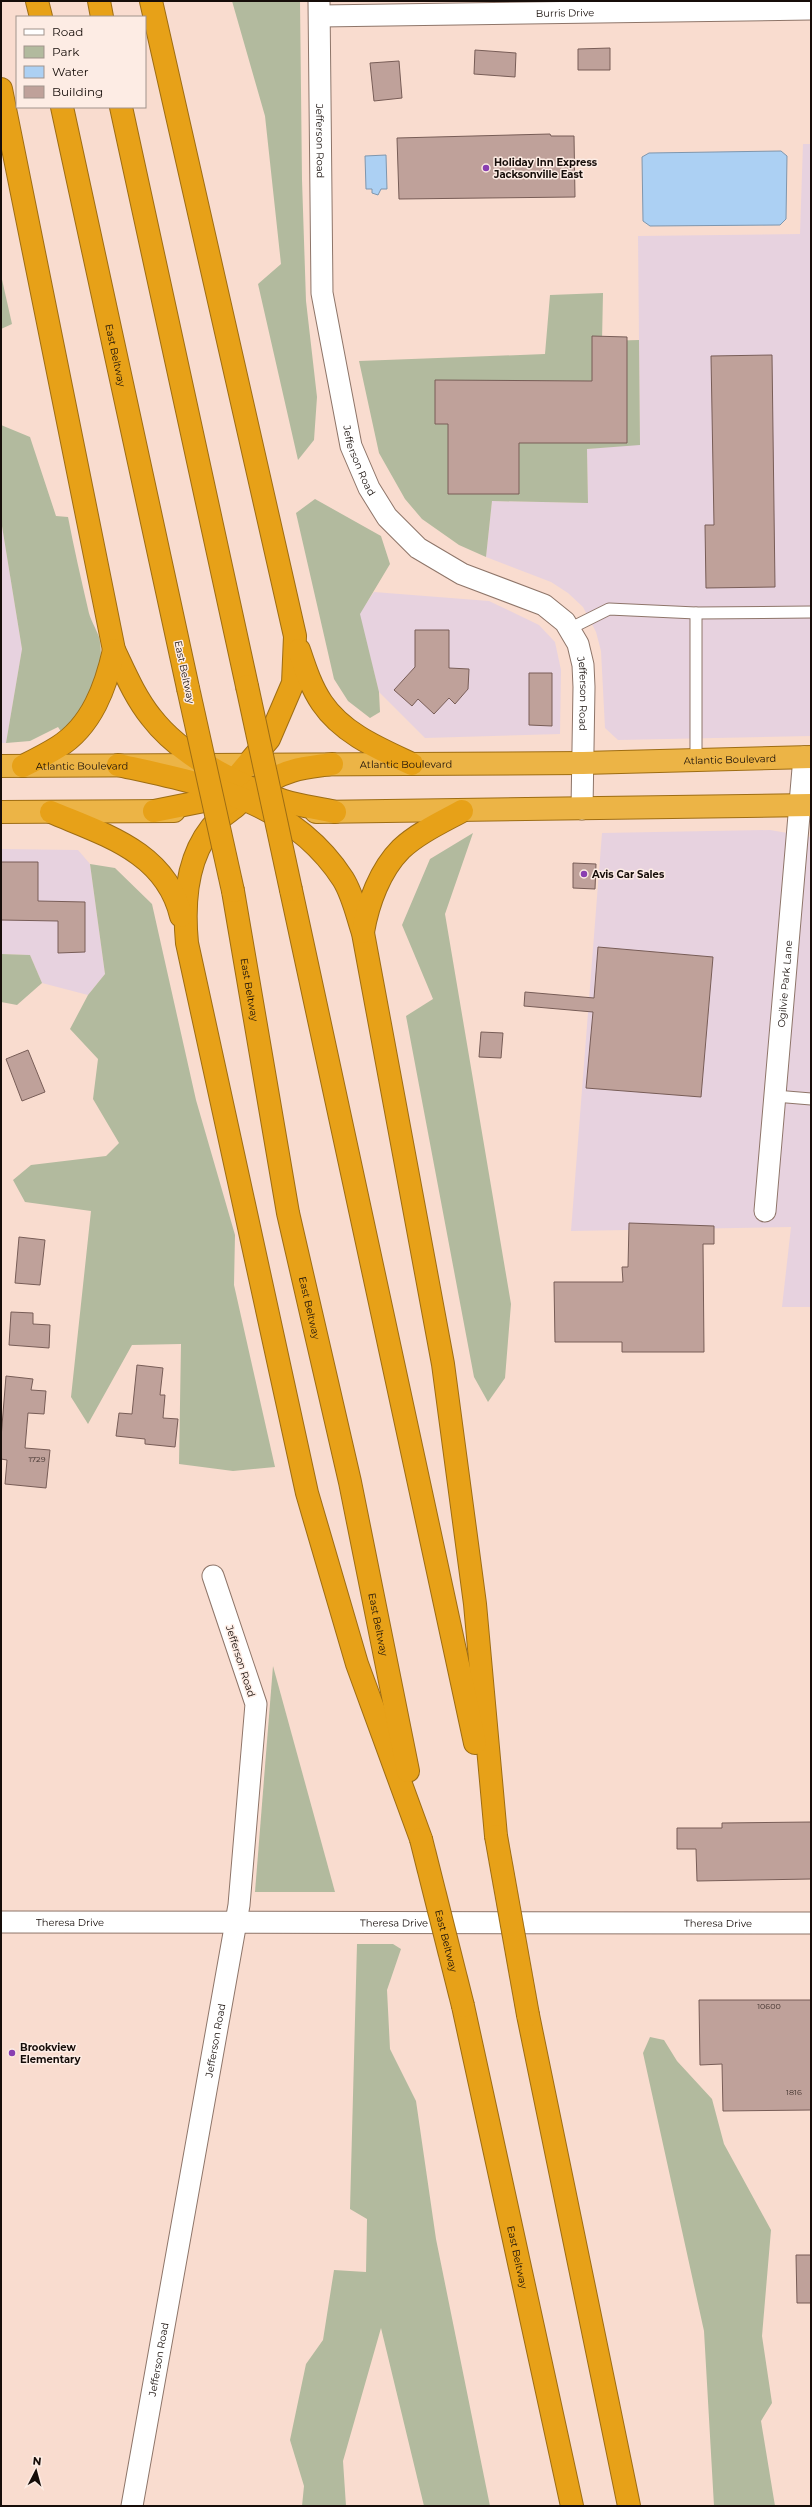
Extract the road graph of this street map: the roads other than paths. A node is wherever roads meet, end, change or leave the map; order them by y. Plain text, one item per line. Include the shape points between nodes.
1 (37, 1) edge
2 (99, 1) edge
3 (151, 1) edge
4 (698, 6) edge
5 (319, 8) edge
6 (811, 8) edge
7 (41, 16) edge
8 (102, 16) edge
9 (1, 89) edge
10 (62, 108) edge
11 (121, 108) edge
12 (811, 612) edge
13 (696, 613) junction
14 (569, 629) junction
15 (294, 636) junction
16 (114, 650) junction
17 (808, 757) edge
18 (696, 760) junction
19 (332, 764) junction
20 (412, 764) junction
21 (583, 764) junction
22 (118, 765) junction
23 (207, 765) junction
24 (1, 766) edge
25 (23, 766) junction
26 (235, 778) junction
27 (243, 800) junction
28 (806, 805) edge
29 (582, 810) junction
30 (154, 811) junction
31 (462, 811) junction
32 (1, 812) edge
33 (51, 812) junction
34 (271, 812) junction
35 (335, 812) junction
36 (363, 933) junction
37 (187, 943) junction
38 (775, 1096) junction
39 (811, 1099) edge
40 (765, 1211) dead end
41 (213, 1576) dead end
42 (496, 1836) junction
43 (421, 1839) junction
44 (1, 1922) edge
45 (237, 1922) junction
46 (811, 1923) edge
47 (132, 2506) edge
48 (572, 2506) edge
49 (629, 2506) edge

1 - 7 highway
2 - 8 highway
3 - 15 highway
4 - 5 street, Burris Drive
4 - 6 street, Burris Drive
5 - 14 street, Jefferson Road via 322,293 351,446 369,488 387,517 418,548 462,574 544,605 565,622
9 - 16 highway
10 - 43 highway, East Beltway, bridge via 233,891 288,1213 350,1482
11 - 42 highway, bridge
12 - 13 lane
13 - 14 lane via 609,609
13 - 18 lane
14 - 21 street, Jefferson Road via 578,644 582,665
15 - 20 highway via 308,677 322,703 355,735
15 - 26 highway via 292,683 282,712 269,739
16 - 23 highway via 132,689 151,718 183,750
16 - 25 highway via 97,704 80,729 60,746
17 - 18 highway, Atlantic Boulevard
17 - 28 street, Ogilvie Park Lane
18 - 21 highway, Atlantic Boulevard
19 - 20 highway, Atlantic Boulevard
19 - 26 highway, Atlantic Boulevard
19 - 27 highway via 292,771
20 - 21 highway, Atlantic Boulevard
21 - 29 street, Jefferson Road
22 - 23 highway, Atlantic Boulevard
22 - 25 highway, Atlantic Boulevard
22 - 26 highway
23 - 26 highway, Atlantic Boulevard
24 - 25 highway, Atlantic Boulevard
26 - 27 highway
26 - 30 highway via 209,800
27 - 30 highway
27 - 34 highway
27 - 35 highway via 284,801
27 - 37 highway via 218,820 198,850 187,886 184,914
28 - 29 highway
28 - 38 street, Ogilvie Park Lane
29 - 31 highway
30 - 33 highway
31 - 35 highway
31 - 36 highway via 407,844 389,864 366,913
32 - 33 highway
33 - 37 highway via 121,842 160,871 172,888
34 - 35 highway
34 - 36 highway via 306,836 343,880
36 - 42 highway via 443,1364 474,1604
37 - 43 highway via 307,1493 357,1664
38 - 39 lane
38 - 40 street, Ogilvie Park Lane
41 - 45 street, Jefferson Road via 256,1704
42 - 49 highway, bridge via 528,2015
43 - 48 highway, East Beltway, bridge via 463,2006
44 - 45 street, Theresa Drive
45 - 46 street, Theresa Drive
45 - 47 street, Jefferson Road

